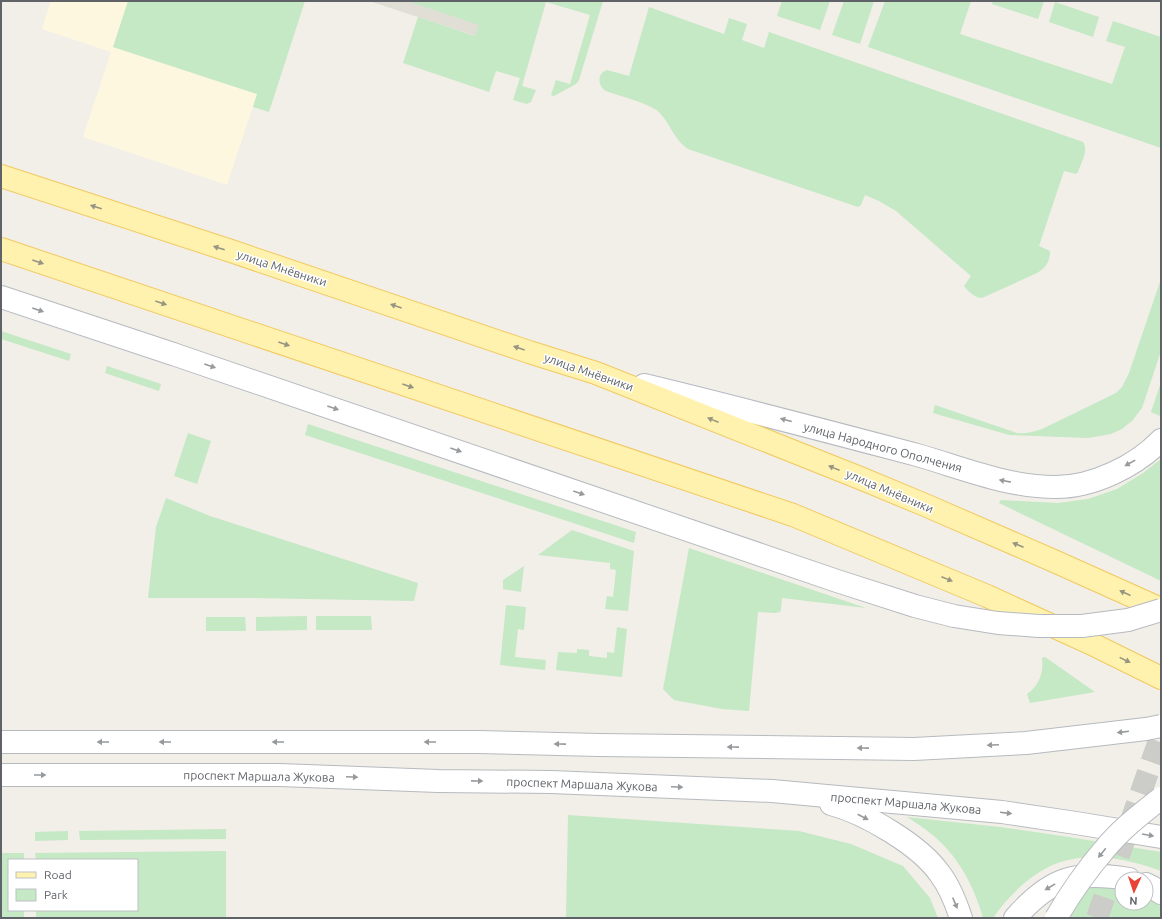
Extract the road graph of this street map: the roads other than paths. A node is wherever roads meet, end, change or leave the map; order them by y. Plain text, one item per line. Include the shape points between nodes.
1 (1, 176) edge
2 (1, 249) edge
3 (1, 297) edge
4 (596, 373) junction
5 (1161, 440) edge
6 (1161, 610) edge
7 (1161, 678) edge
8 (1161, 726) edge
9 (1, 742) edge
10 (1, 776) edge
11 (772, 791) junction
12 (1161, 798) edge
13 (1161, 837) edge
14 (1114, 877) edge
15 (961, 918) edge
16 (1016, 918) edge
17 (1056, 918) edge

4 -> 1 main road, улица Мнёвники
2 -> 7 main road via 793,515 988,596
3 -> 6 main road, bridge via 916,606 954,616 1039,626 1082,626 1128,620
5 -> 4 main road, улица Народного Ополчения via 1135,461 1104,477 1057,487 1028,485 998,480 928,458
6 -> 4 main road, улица Мнёвники via 925,505
8 -> 9 main road, bridge via 1026,743 914,749 478,742
10 -> 11 main road, проспект Маршала Жукова via 280,775
11 -> 13 main road, проспект Маршала Жукова via 1002,812
11 -> 15 main road via 836,805 887,829 912,846 940,874
12 -> 17 main road, bridge via 1104,849 1071,892
14 -> 16 main road via 1084,876 1062,880 1045,889

